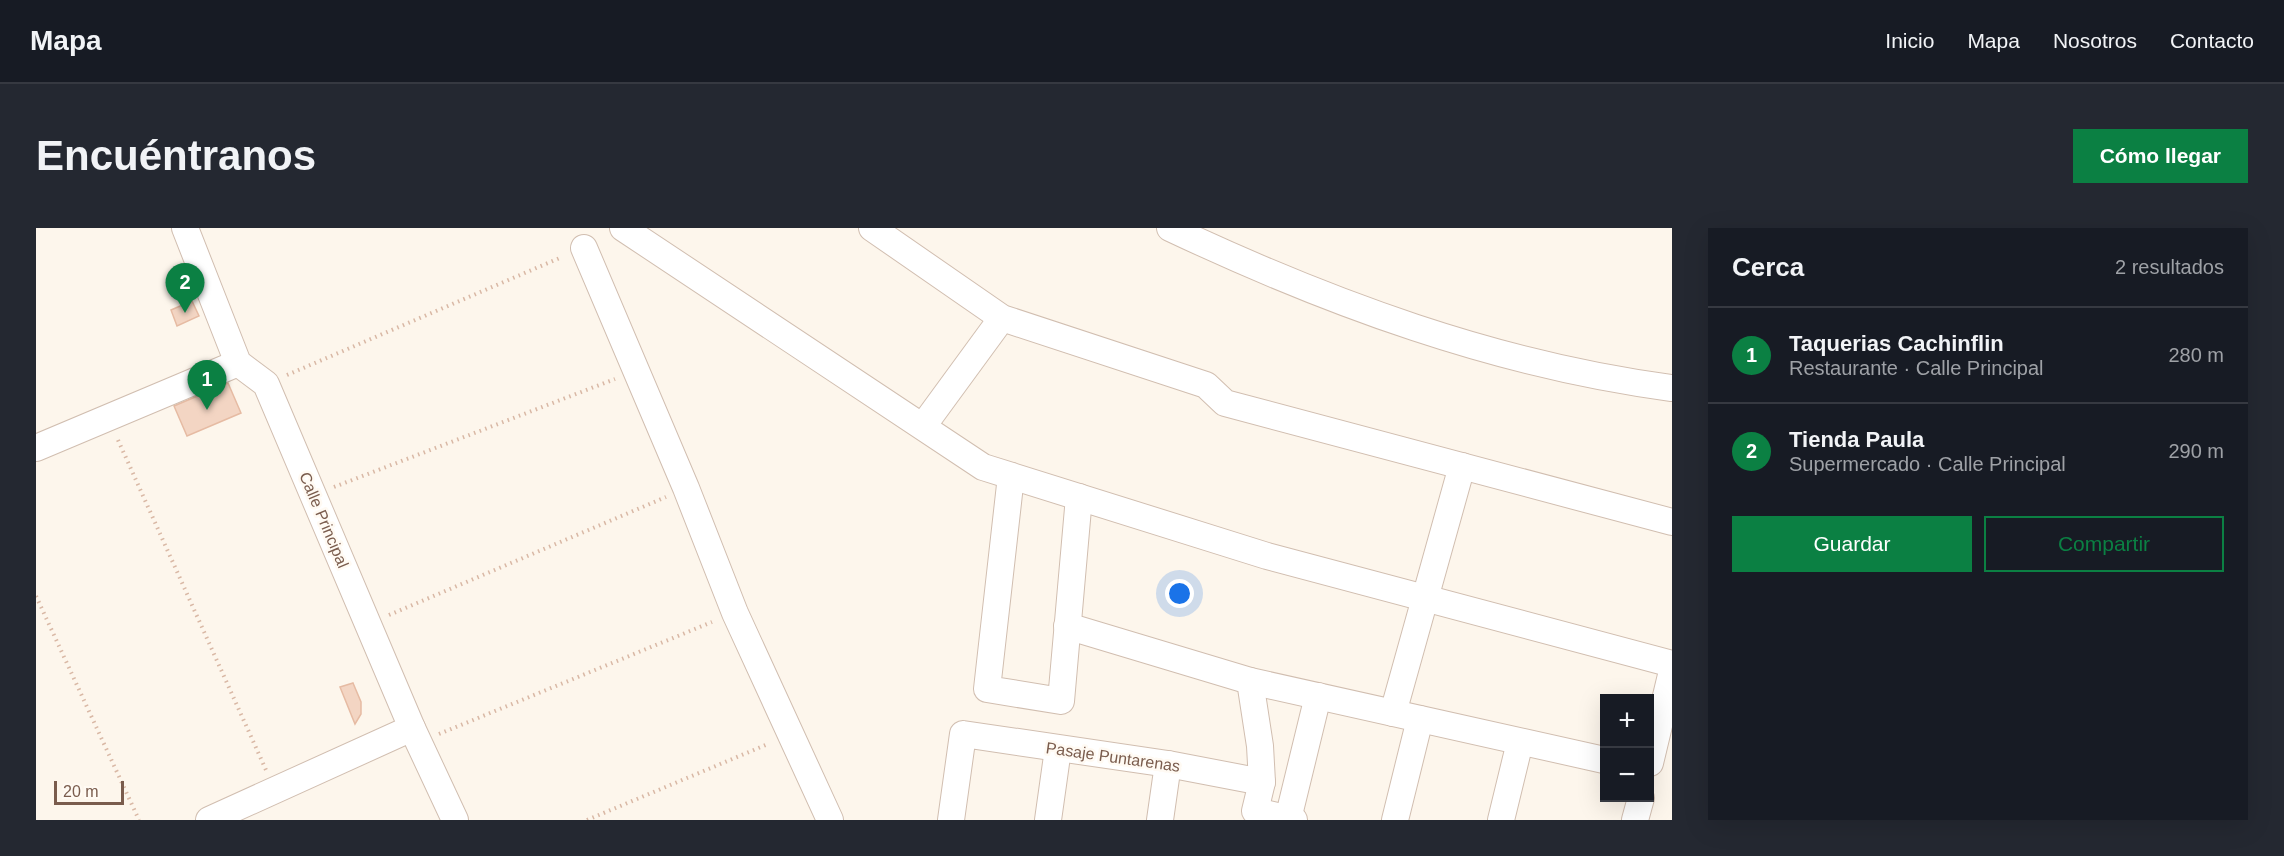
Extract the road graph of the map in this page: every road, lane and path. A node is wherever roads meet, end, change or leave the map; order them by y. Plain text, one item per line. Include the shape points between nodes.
1 (185, 228) edge
2 (622, 228) edge
3 (872, 228) edge
4 (1170, 228) edge
5 (584, 248) joint
6 (1002, 318) junction
7 (238, 363) junction
8 (635, 371) junction
9 (266, 384) junction
10 (1672, 388) edge
11 (108, 417) junction
12 (923, 426) junction
13 (36, 448) edge
14 (1462, 466) junction
15 (1011, 476) junction
16 (686, 488) junction
17 (314, 495) junction
18 (1079, 497) junction
19 (1672, 522) edge
20 (36, 596) edge
21 (1425, 598) junction
22 (735, 613) junction
23 (368, 624) junction
24 (1067, 626) junction
25 (1672, 664) edge
26 (1672, 671) edge
27 (1250, 681) junction
28 (1318, 696) junction
29 (1393, 713) junction
30 (1420, 719) junction
31 (791, 734) junction
32 (416, 735) junction
33 (1520, 742) junction
34 (1654, 748) edge
35 (1058, 749) junction
36 (1600, 759) edge
37 (1168, 764) junction
38 (1262, 782) junction
39 (276, 791) junction
40 (1640, 802) edge
41 (1291, 819) edge
42 (139, 820) edge
43 (209, 820) edge
44 (455, 820) edge
45 (587, 820) edge
46 (830, 820) edge
47 (951, 820) edge
48 (1048, 820) edge
49 (1161, 820) edge
50 (1395, 820) edge
51 (1501, 820) edge
52 (1635, 820) edge

1 - 7 street
2 - 12 street
3 - 6 street
4 - 10 street via 1252,266 1484,349 1576,373
5 - 8 street
5 - 9 path
6 - 12 street
6 - 14 street via 1206,385 1225,403
7 - 9 street, Calle Principal
7 - 11 street
8 - 16 street
8 - 17 path
9 - 17 street, Calle Principal
11 - 13 street
11 - 39 path
12 - 15 street via 983,468
14 - 19 street
14 - 21 street
15 - 18 street
15 - 24 street via 987,689 1060,701
16 - 22 street
16 - 23 path
17 - 23 street, Calle Principal
18 - 21 street via 1267,556
18 - 24 street
20 - 42 path
21 - 25 street
21 - 29 street
22 - 31 street
22 - 32 path
23 - 32 street, Calle Principal
24 - 27 street
26 - 34 street
27 - 28 street
27 - 38 street
28 - 29 street
28 - 41 street
29 - 30 street
30 - 33 street
30 - 50 street
31 - 45 path
31 - 46 street
32 - 39 street
32 - 44 street, Calle Principal
33 - 36 street
33 - 51 street
35 - 37 street, Pasaje Puntarenas
35 - 47 street, Pasaje Puntarenas via 963,734
35 - 48 street
37 - 38 street, Pasaje Puntarenas
37 - 49 street
38 - 41 street via 1255,811
39 - 43 street
40 - 52 street

